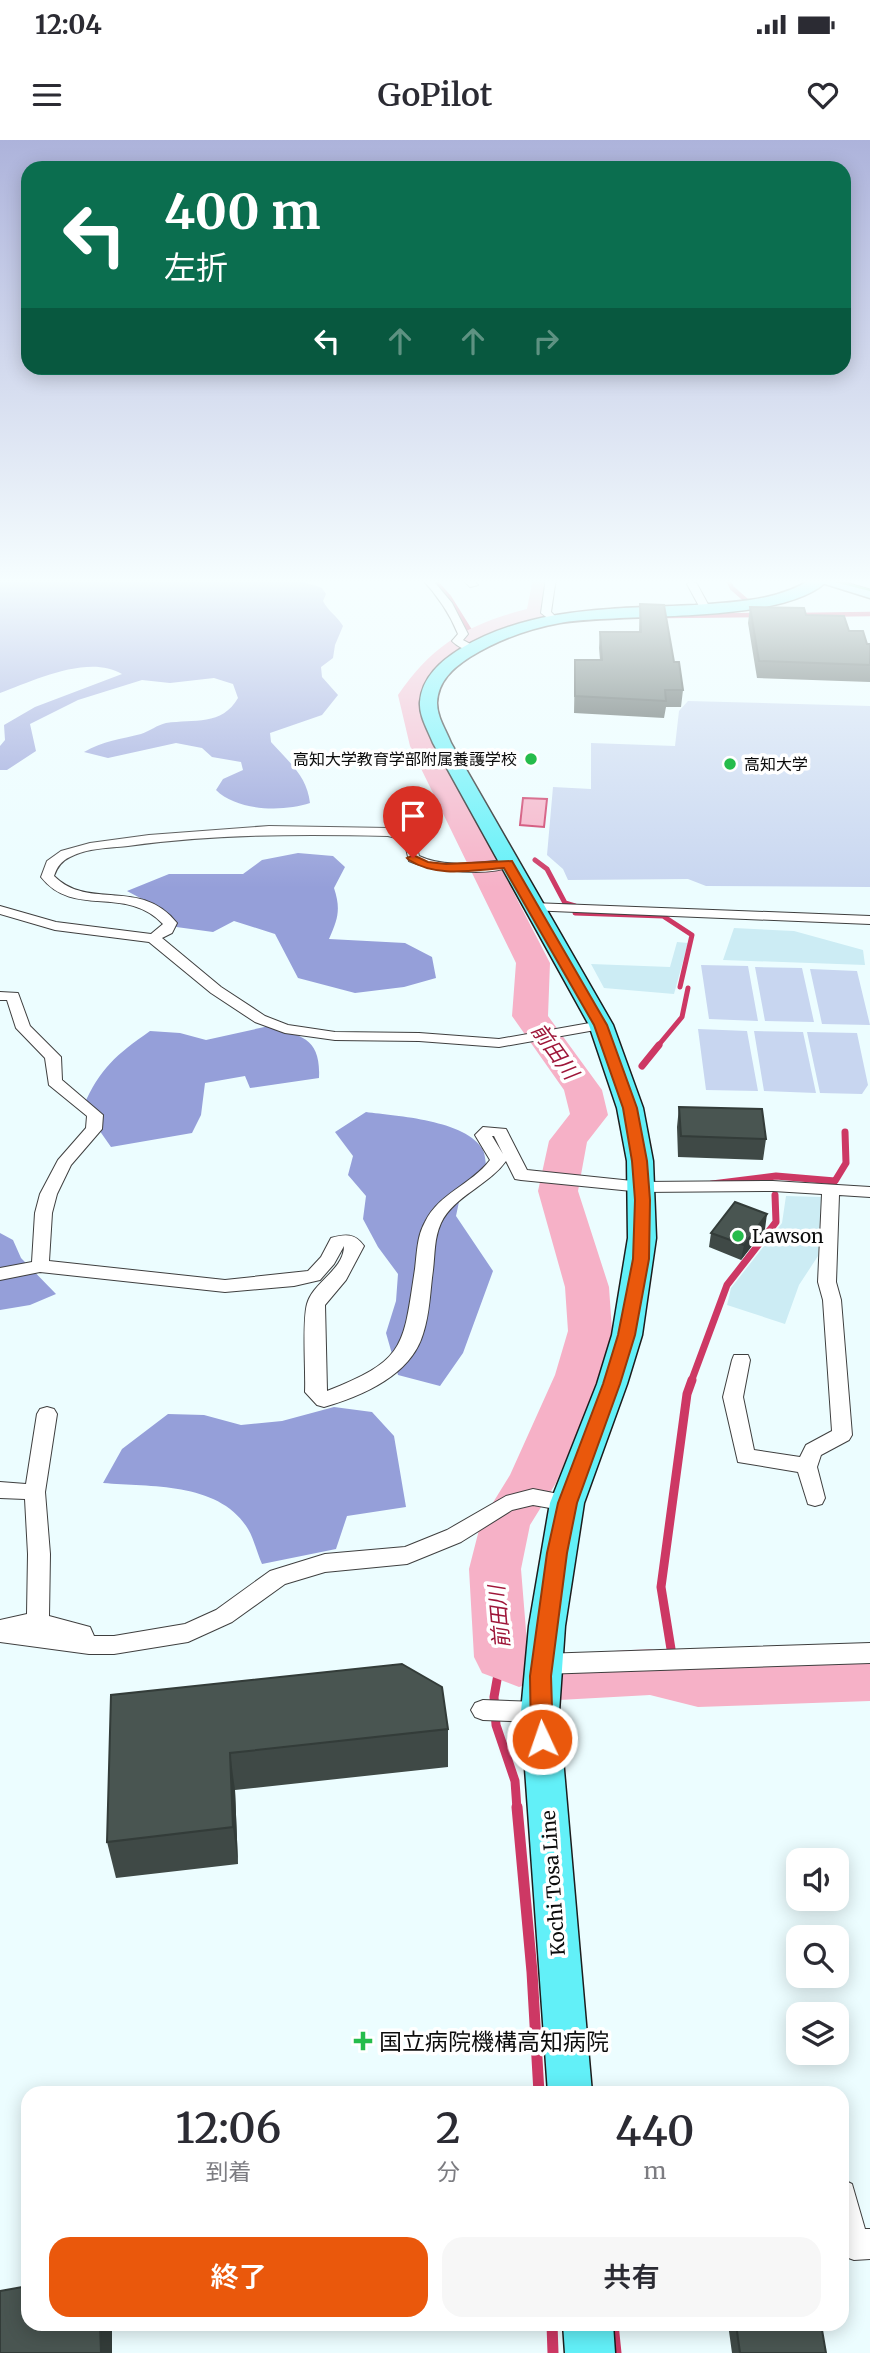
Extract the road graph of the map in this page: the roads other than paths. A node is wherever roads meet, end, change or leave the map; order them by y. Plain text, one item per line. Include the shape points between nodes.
1 (435, 681) edge
2 (499, 864) junction
3 (533, 907) junction
4 (0, 910) edge
5 (870, 920) edge
6 (153, 938) junction
7 (0, 997) edge
8 (601, 1025) junction
9 (642, 1187) junction
10 (831, 1190) junction
11 (870, 1192) edge
12 (40, 1266) junction
13 (0, 1274) edge
14 (741, 1360) dead end
15 (47, 1414) dead end
16 (807, 1467) junction
17 (0, 1490) edge
18 (35, 1492) junction
19 (815, 1498) dead end
20 (567, 1503) junction
21 (38, 1622) junction
22 (0, 1631) edge
23 (89, 1645) junction
24 (870, 1653) edge
25 (542, 1664) junction
26 (483, 1710) dead end
27 (540, 1712) junction
28 (569, 2086) edge
29 (849, 2224) edge
30 (870, 2244) edge
31 (588, 2331) edge
32 (590, 2353) edge

1 - 2 main road, Kochi Tosa Line via 429,707
2 - 3 main road, Kochi Tosa Line
2 - 6 street via 425,866 413,858 411,838 389,832 269,830 90,847 65,854 52,864 47,877 55,887 81,896 153,907 170,923
3 - 5 street
3 - 8 main road, Kochi Tosa Line
4 - 6 street via 55,926
6 - 8 street via 216,990 260,1019 285,1028 335,1036 499,1043
7 - 12 street via 13,996 23,1028 53,1057 54,1082 95,1115 94,1129 55,1175 45,1207
8 - 9 main road, Kochi Tosa Line via 630,1108
9 - 10 street
9 - 12 street via 522,1175 499,1132 489,1130 483,1135 498,1160 491,1172 440,1208 430,1226 412,1340 401,1359 352,1390 324,1400 315,1392 316,1305 340,1276 355,1246 347,1240 337,1242 314,1276 225,1286
9 - 20 main road, Kochi Tosa Line via 641,1259 626,1335
10 - 11 street
10 - 16 street via 827,1282 842,1435 813,1450
12 - 13 street
14 - 16 street via 733,1396 745,1457
15 - 18 street
16 - 19 street
17 - 18 street
18 - 21 street
20 - 23 street via 533,1497 506,1504 454,1536 407,1556 325,1563 278,1577 225,1615 188,1633
20 - 25 main road, Kochi Tosa Line
21 - 22 street via 12,1624
21 - 23 street via 82,1634
22 - 23 street
24 - 25 street
25 - 27 main road, Kochi Tosa Line
26 - 27 street
27 - 28 main road, Kochi Tosa Line
29 - 30 street via 854,2245
31 - 32 main road

